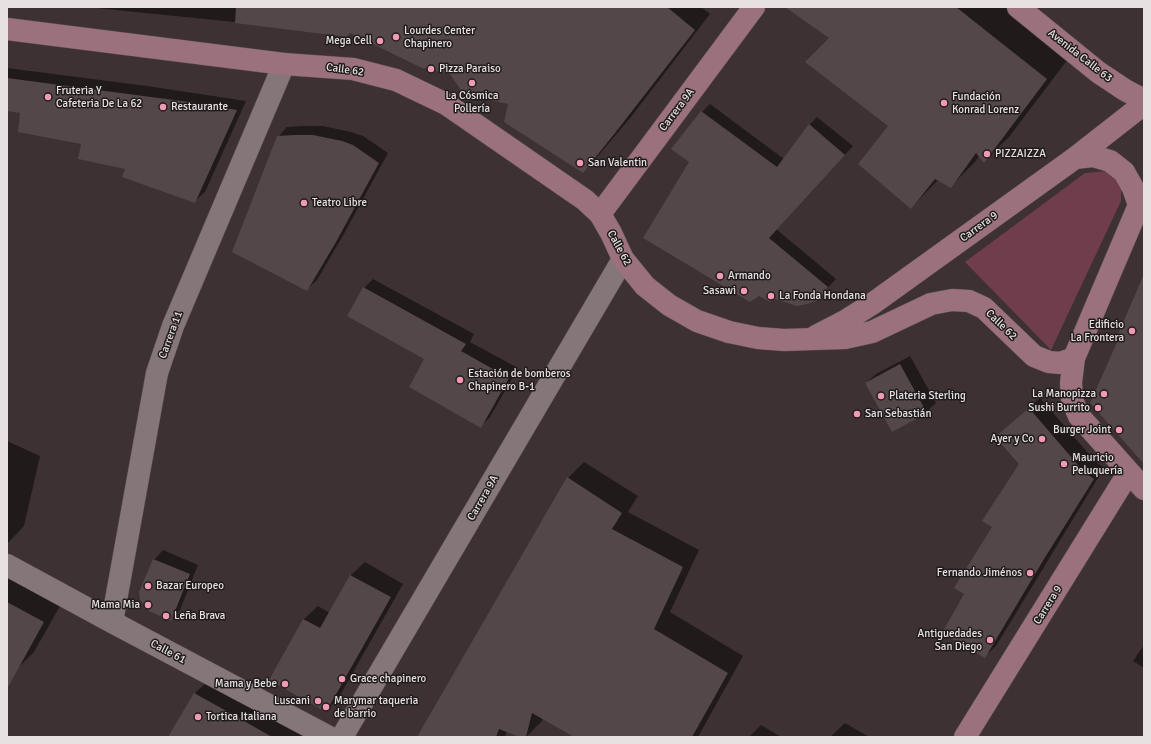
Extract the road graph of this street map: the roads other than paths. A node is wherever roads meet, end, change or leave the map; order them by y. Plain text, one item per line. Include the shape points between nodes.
1 (754, 7) edge
2 (1018, 7) edge
3 (7, 29) edge
4 (284, 64) junction
5 (1144, 100) edge
6 (1144, 104) edge
7 (1075, 158) junction
8 (1142, 201) edge
9 (600, 214) junction
10 (623, 259) junction
11 (808, 340) junction
12 (1074, 358) junction
13 (1130, 472) junction
14 (1144, 489) edge
15 (7, 565) edge
16 (112, 622) junction
17 (329, 737) edge
18 (342, 737) edge
19 (965, 737) edge

1 - 9 street, Carrera 9A
2 - 5 street, Avenida Calle 63 via 1098,72
3 - 4 street, Calle 62
4 - 9 street, Calle 62 via 353,69 396,80 446,104 567,186
4 - 16 street, Carrera 11 via 173,326 157,374
6 - 7 street, Carrera 9
7 - 8 street via 1093,156 1110,161 1124,172
7 - 11 street, Carrera 9 via 872,304
8 - 12 street
9 - 10 street, Calle 62
10 - 11 street, Calle 62 via 645,286 669,306 697,322 758,338
10 - 18 street, Carrera 9A
11 - 12 street, Calle 62 via 845,338 872,332 931,304 952,300 969,301 984,308 1034,356 1060,363
12 - 13 street via 1072,400 1079,416
13 - 14 street
13 - 19 street, Carrera 9
15 - 16 street, Calle 61
16 - 17 street, Calle 61

